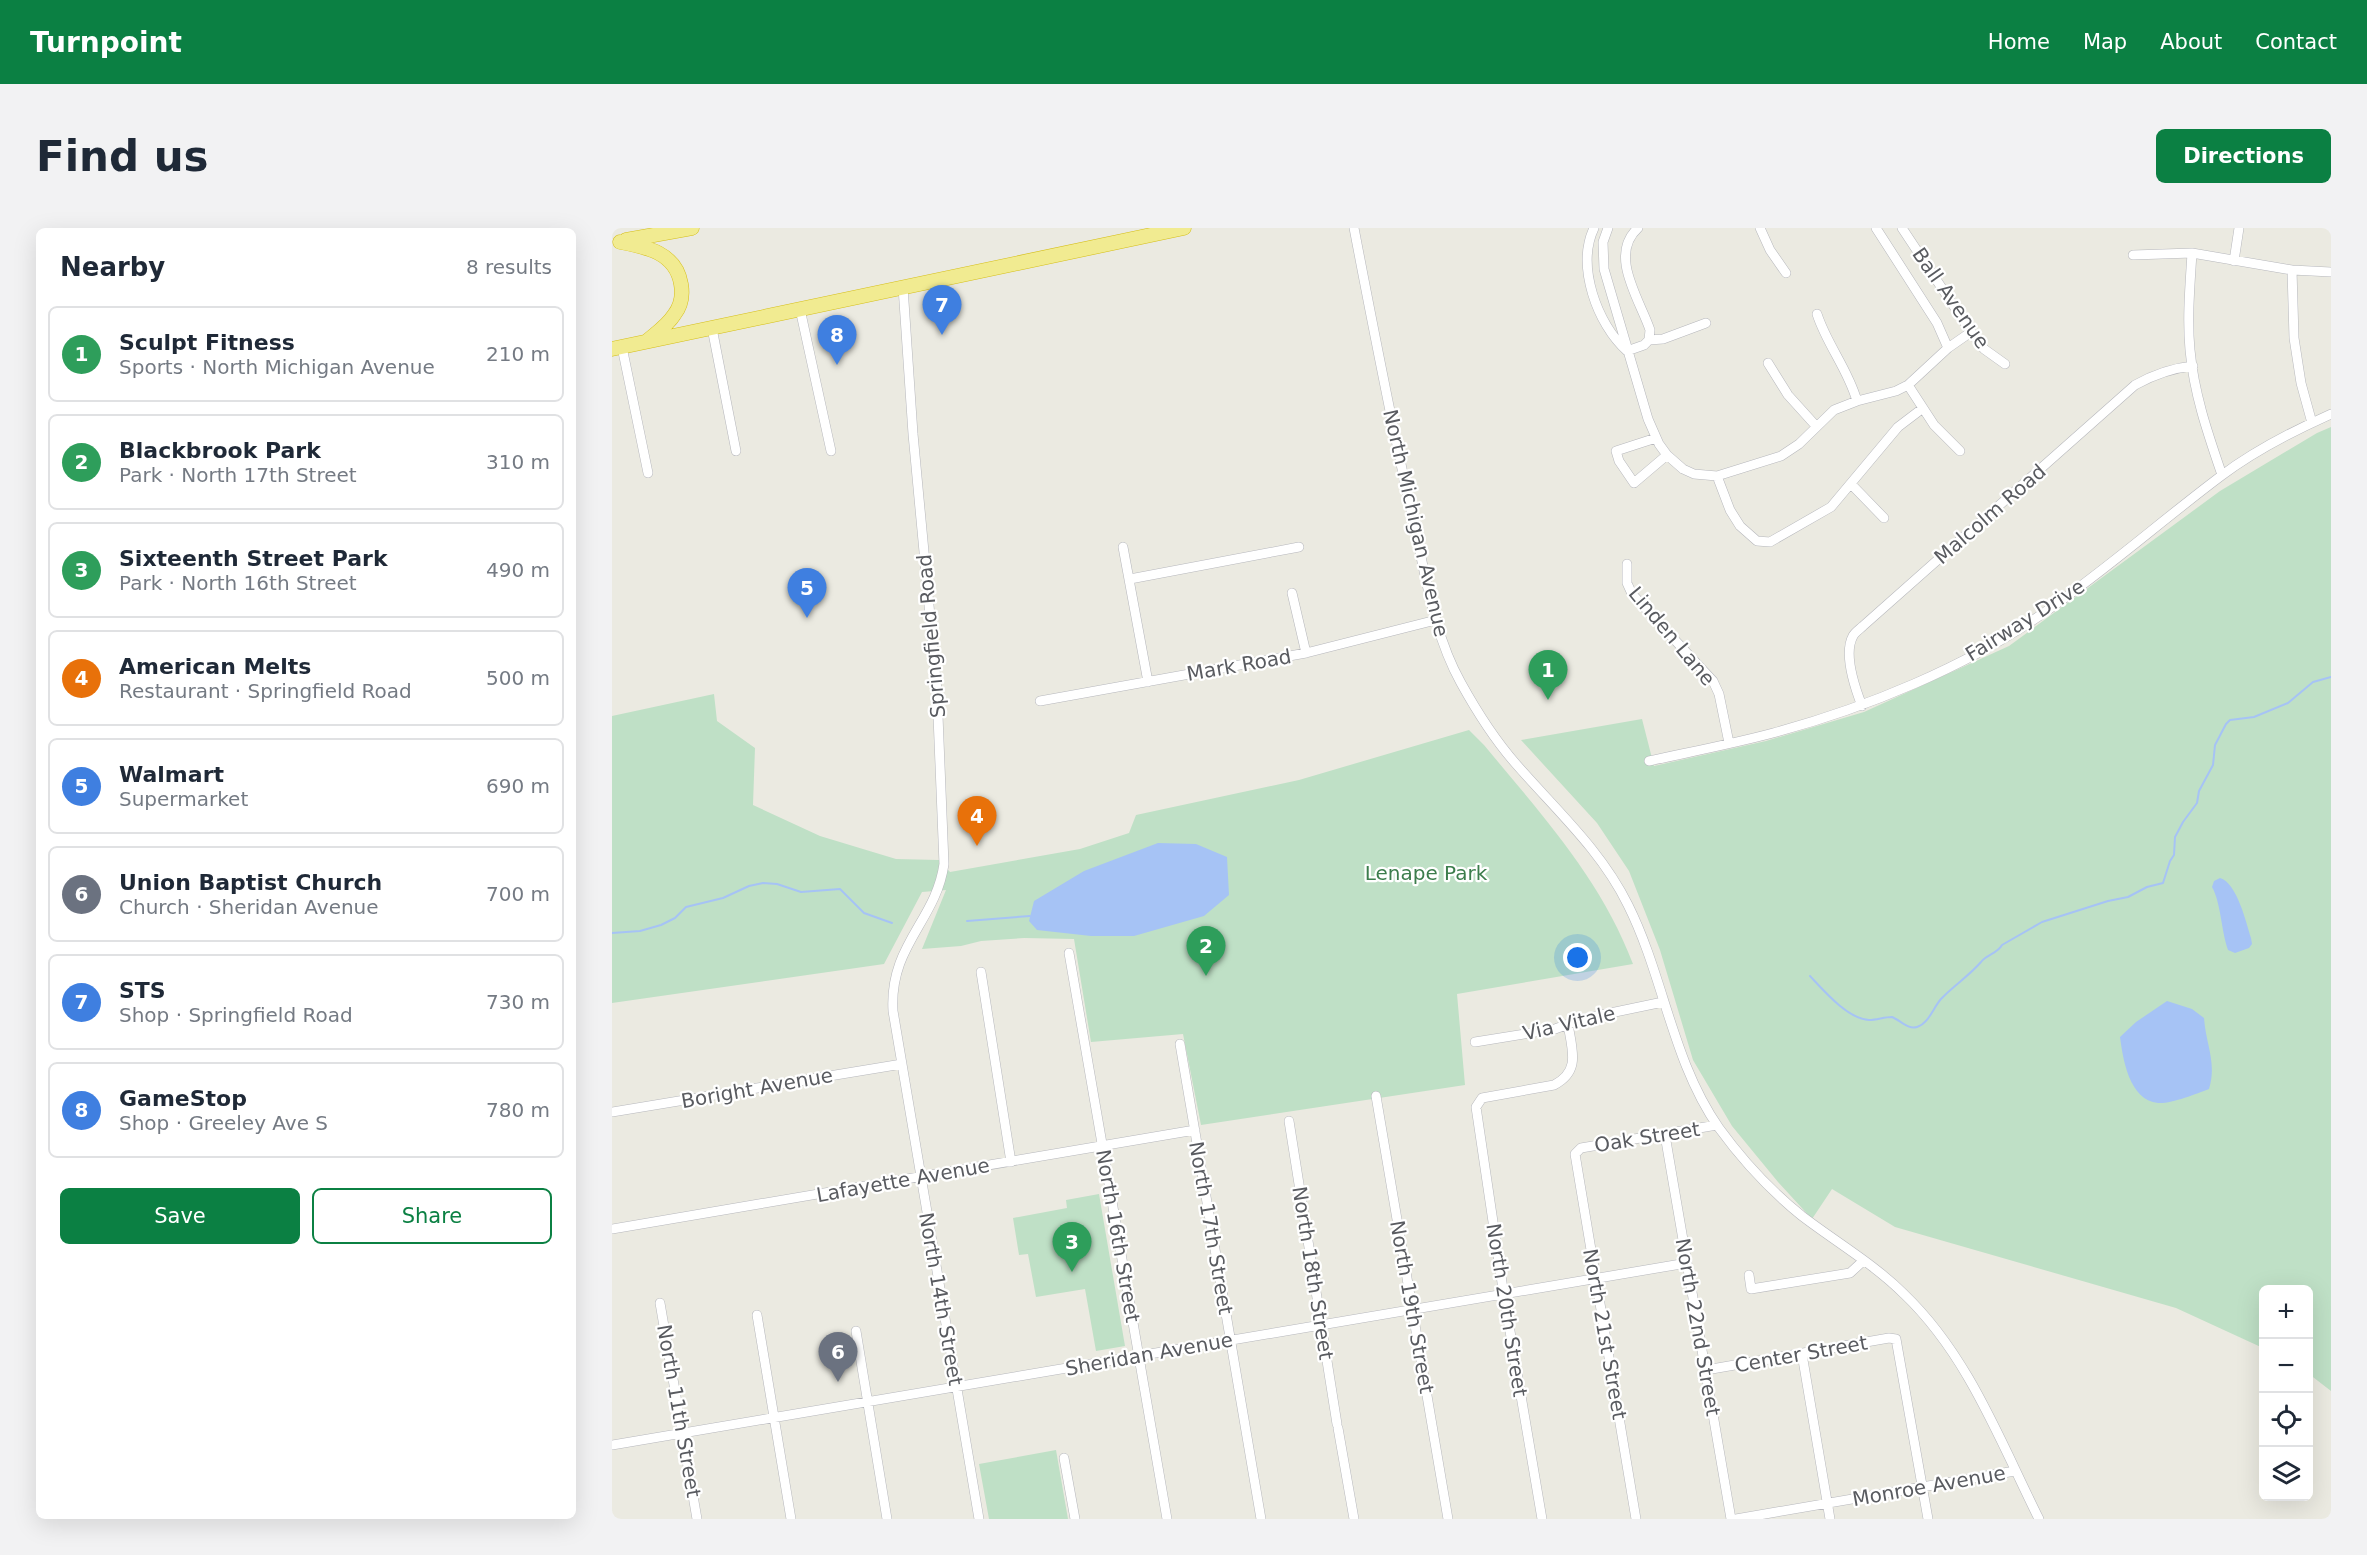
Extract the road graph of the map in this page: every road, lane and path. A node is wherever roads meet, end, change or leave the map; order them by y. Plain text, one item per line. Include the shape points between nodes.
1 (692, 228) edge
2 (1128, 228) edge
3 (1184, 228) edge
4 (1354, 228) edge
5 (1594, 228) edge
6 (1608, 228) edge
7 (1638, 228) edge
8 (1760, 228) edge
9 (1876, 228) edge
10 (1902, 228) edge
11 (2239, 228) edge
12 (616, 242) edge
13 (1111, 243) junction
14 (2192, 253) junction
15 (2133, 255) dead end
16 (2234, 261) junction
17 (2292, 270) junction
18 (2331, 272) edge
19 (1786, 273) dead end
20 (903, 287) junction
21 (800, 309) junction
22 (1817, 314) dead end
23 (1706, 323) dead end
24 (712, 328) junction
25 (1971, 332) junction
26 (1649, 340) junction
27 (645, 342) junction
28 (617, 348) edge
29 (1948, 348) junction
30 (1627, 351) junction
31 (1768, 363) dead end
32 (2005, 364) dead end
33 (2193, 366) junction
34 (1908, 385) junction
35 (1857, 401) junction
36 (1923, 408) junction
37 (2331, 414) edge
38 (2312, 423) junction
39 (1816, 426) junction
40 (1656, 438) junction
41 (736, 451) dead end
42 (831, 451) dead end
43 (1960, 451) dead end
44 (1667, 455) junction
45 (648, 473) dead end
46 (2222, 475) junction
47 (1716, 476) junction
48 (1851, 484) junction
49 (1884, 518) dead end
50 (1123, 547) dead end
51 (1299, 547) dead end
52 (1627, 564) dead end
53 (1130, 579) junction
54 (1292, 593) dead end
55 (1436, 620) junction
56 (1306, 653) junction
57 (1148, 682) junction
58 (1040, 701) dead end
59 (1862, 706) junction
60 (1729, 743) junction
61 (1649, 761) dead end
62 (1069, 953) dead end
63 (981, 972) dead end
64 (895, 973) joint
65 (1663, 1002) junction
66 (1568, 1024) junction
67 (1475, 1042) dead end
68 (1180, 1044) dead end
69 (902, 1064) junction
70 (1376, 1096) dead end
71 (612, 1112) edge
72 (1289, 1121) dead end
73 (1717, 1125) junction
74 (1195, 1130) junction
75 (1665, 1135) junction
76 (1103, 1146) junction
77 (1578, 1151) joint
78 (1011, 1162) junction
79 (920, 1177) junction
80 (612, 1229) edge
81 (1863, 1261) junction
82 (1687, 1263) junction
83 (1749, 1275) dead end
84 (1595, 1278) junction
85 (1503, 1294) junction
86 (660, 1303) dead end
87 (1412, 1309) junction
88 (757, 1315) dead end
89 (1320, 1325) junction
90 (856, 1331) dead end
91 (1231, 1340) junction
92 (1802, 1354) junction
93 (1139, 1356) junction
94 (1706, 1370) junction
95 (956, 1387) junction
96 (867, 1402) junction
97 (774, 1418) junction
98 (682, 1434) junction
99 (612, 1446) edge
100 (1064, 1458) dead end
101 (2015, 1471) junction
102 (1922, 1488) junction
103 (1827, 1504) junction
104 (697, 1519) edge
105 (791, 1519) edge
106 (887, 1519) edge
107 (979, 1519) edge
108 (1075, 1519) edge
109 (1167, 1519) edge
110 (1261, 1519) edge
111 (1354, 1519) edge
112 (1448, 1519) edge
113 (1542, 1519) edge
114 (1636, 1519) edge
115 (1731, 1519) edge
116 (1736, 1519) edge
117 (1830, 1519) edge
118 (1928, 1519) edge
119 (2039, 1519) edge

1 - 12 highway
2 - 13 highway
3 - 13 highway
4 - 55 street, North Michigan Avenue via 1391,423
5 - 30 street via 1587,254 1590,286 1608,330
6 - 30 street via 1603,242 1604,269
7 - 26 street via 1627,240 1624,251 1650,330
8 - 19 street
9 - 29 street via 1937,323
10 - 25 street, Ball Avenue
11 - 16 street
12 - 27 highway via 648,248 664,256 680,278 677,310
13 - 20 highway
14 - 15 street
14 - 16 street
14 - 33 street via 2189,312
16 - 17 street
17 - 18 street
17 - 38 street via 2295,349
20 - 21 highway
20 - 64 street, Springfield Road via 937,691 944,853 938,890
21 - 24 highway
21 - 42 street
22 - 35 street
23 - 26 street via 1663,339
24 - 27 highway
24 - 41 street
25 - 29 street
25 - 32 street, Ball Avenue via 1984,349
26 - 30 street
27 - 28 highway
28 - 45 street
29 - 34 street
30 - 40 street
31 - 39 street via 1788,395
33 - 46 street via 2199,406
33 - 59 street, Malcolm Road via 2168,370 2135,385 1853,636 1853,682
34 - 35 street
34 - 36 street
35 - 39 street via 1834,410
36 - 43 street
36 - 48 street via 1898,427
37 - 38 street, Fairway Drive
38 - 46 street, Fairway Drive
39 - 47 street via 1781,456
40 - 44 street
40 - 44 street via 1616,451 1626,473 1634,483
44 - 47 street via 1694,474
46 - 59 street, Fairway Drive via 2044,613 1989,646
47 - 48 street via 1740,526 1763,542 1777,539 1821,514
48 - 49 street
50 - 53 street
51 - 53 street
52 - 60 street, Linden Lane via 1627,583 1632,594 1717,688
53 - 57 street
54 - 56 street
55 - 56 street, Mark Road
55 - 65 street, North Michigan Avenue via 1458,678 1493,736 1581,834 1615,881 1642,936
56 - 57 street, Mark Road
57 - 58 street, Mark Road
59 - 60 street, Fairway Drive
60 - 61 street, Fairway Drive
62 - 76 street, North 16th Street
63 - 78 street
64 - 69 street, North 14th Street via 893,1011
65 - 66 street, Via Vitale
65 - 73 street, North Michigan Avenue via 1688,1069
66 - 67 street, Via Vitale
66 - 85 street, North 20th Street via 1573,1062 1562,1081 1482,1098 1476,1107
68 - 74 street, North 17th Street
69 - 71 street, Boright Avenue
69 - 79 street, North 14th Street
70 - 87 street, North 19th Street
72 - 89 street, North 18th Street
73 - 75 street, Oak Street
73 - 81 street, North Michigan Avenue via 1770,1188
74 - 76 street, Lafayette Avenue
74 - 91 street, North 17th Street
75 - 77 street, Oak Street
75 - 82 street, North 22nd Street
76 - 78 street, Lafayette Avenue
76 - 93 street, North 16th Street
77 - 84 street, North 21st Street via 1575,1154
78 - 79 street, Lafayette Avenue
79 - 80 street, Lafayette Avenue
79 - 95 street, North 14th Street
81 - 83 street via 1856,1270 1844,1274 1751,1289
81 - 101 street, North Michigan Avenue via 1901,1291 1944,1338
82 - 84 street, Sheridan Avenue
82 - 94 street, North 22nd Street
84 - 85 street, Sheridan Avenue
84 - 114 street, North 21st Street
85 - 87 street, Sheridan Avenue
85 - 113 street, North 20th Street
86 - 98 street, North 11th Street
87 - 89 street, Sheridan Avenue
87 - 112 street, North 19th Street
88 - 97 street
89 - 91 street, Sheridan Avenue
89 - 111 street, North 18th Street
90 - 96 street
91 - 93 street, Sheridan Avenue
91 - 110 street, North 17th Street
92 - 94 street, Center Street
92 - 102 street, Center Street via 1896,1339
92 - 103 street
93 - 95 street, Sheridan Avenue
93 - 109 street, North 16th Street
94 - 115 street, North 22nd Street
95 - 96 street, Sheridan Avenue
95 - 107 street, North 14th Street
96 - 97 street, Sheridan Avenue
96 - 106 street
97 - 98 street, Sheridan Avenue
97 - 105 street
98 - 99 street, Sheridan Avenue
98 - 104 street, North 11th Street
100 - 108 street
101 - 102 street, Monroe Avenue
101 - 119 street, North Michigan Avenue
102 - 103 street, Monroe Avenue
102 - 118 street
103 - 116 street, Monroe Avenue
103 - 117 street

